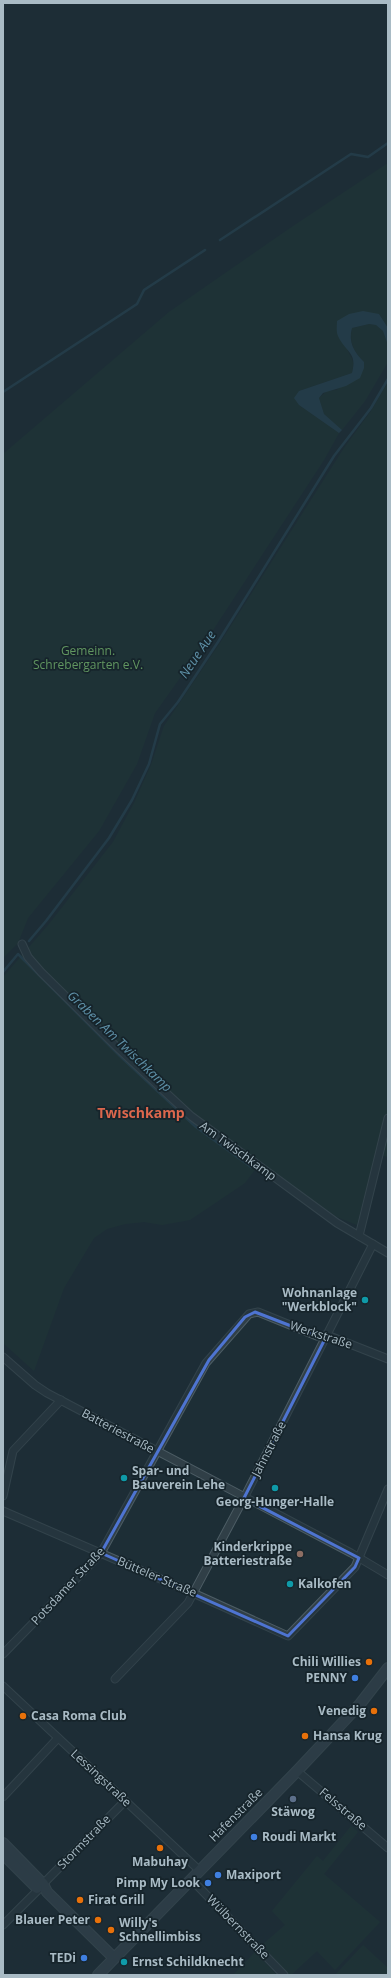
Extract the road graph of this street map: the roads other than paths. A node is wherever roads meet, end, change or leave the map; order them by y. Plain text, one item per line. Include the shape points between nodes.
1 (22, 944) dead end
2 (388, 1118) edge
3 (359, 1236) junction
4 (373, 1244) junction
5 (388, 1253) edge
6 (255, 1312) joint
7 (327, 1335) junction
8 (3, 1357) edge
9 (388, 1359) edge
10 (61, 1400) junction
11 (156, 1451) junction
12 (388, 1489) edge
13 (3, 1496) edge
14 (244, 1498) junction
15 (3, 1511) edge
16 (102, 1553) junction
17 (359, 1558) junction
18 (388, 1576) edge
19 (193, 1593) junction
20 (3, 1654) edge
21 (388, 1668) edge
22 (115, 1679) dead end
23 (3, 1686) edge
24 (58, 1738) junction
25 (297, 1771) junction
26 (3, 1797) edge
27 (125, 1801) junction
28 (3, 1843) edge
29 (388, 1848) edge
30 (3, 1854) edge
31 (200, 1870) junction
32 (192, 1879) junction
33 (43, 1889) junction
34 (3, 1925) edge
35 (114, 1958) junction
36 (98, 1975) edge
37 (284, 1975) edge

1 - 3 street, Am Twischkamp via 28,957 41,972 191,1116 337,1223
2 - 3 street
3 - 4 street, Am Twischkamp
4 - 5 street, Am Twischkamp
4 - 7 street, Jahnstraße
6 - 7 street, Werkstraße via 317,1336
6 - 11 street, Potsdamer Straße via 245,1317 206,1363
7 - 9 street, Werkstraße
7 - 14 street, Jahnstraße
8 - 10 street, Batteriestraße via 35,1385
10 - 11 street, Batteriestraße
10 - 13 street via 13,1451
11 - 14 street, Batteriestraße
11 - 16 street, Potsdamer Straße
12 - 17 street
14 - 17 street, Batteriestraße
14 - 19 street, Jahnstraße
15 - 16 street, Bütteler Straße
16 - 19 street, Bütteler Straße
16 - 20 street, Potsdamer Straße
17 - 18 street, Batteriestraße
17 - 19 street, Bütteler Straße via 355,1567 288,1636
19 - 22 street, Jahnstraße via 188,1603
21 - 25 street, Hafenstraße via 360,1704
23 - 24 street, Lessingstraße
24 - 26 street
24 - 27 street, Lessingstraße
25 - 29 street, Felsstraße
25 - 31 street, Hafenstraße
27 - 31 street, Lessingstraße
27 - 33 street, Stormstraße
28 - 33 street
30 - 33 street
31 - 32 street, Hafenstraße
32 - 35 street, Hafenstraße
32 - 37 street, Wülbernstraße
33 - 34 street, Stormstraße
33 - 35 street
35 - 36 street, Hafenstraße

